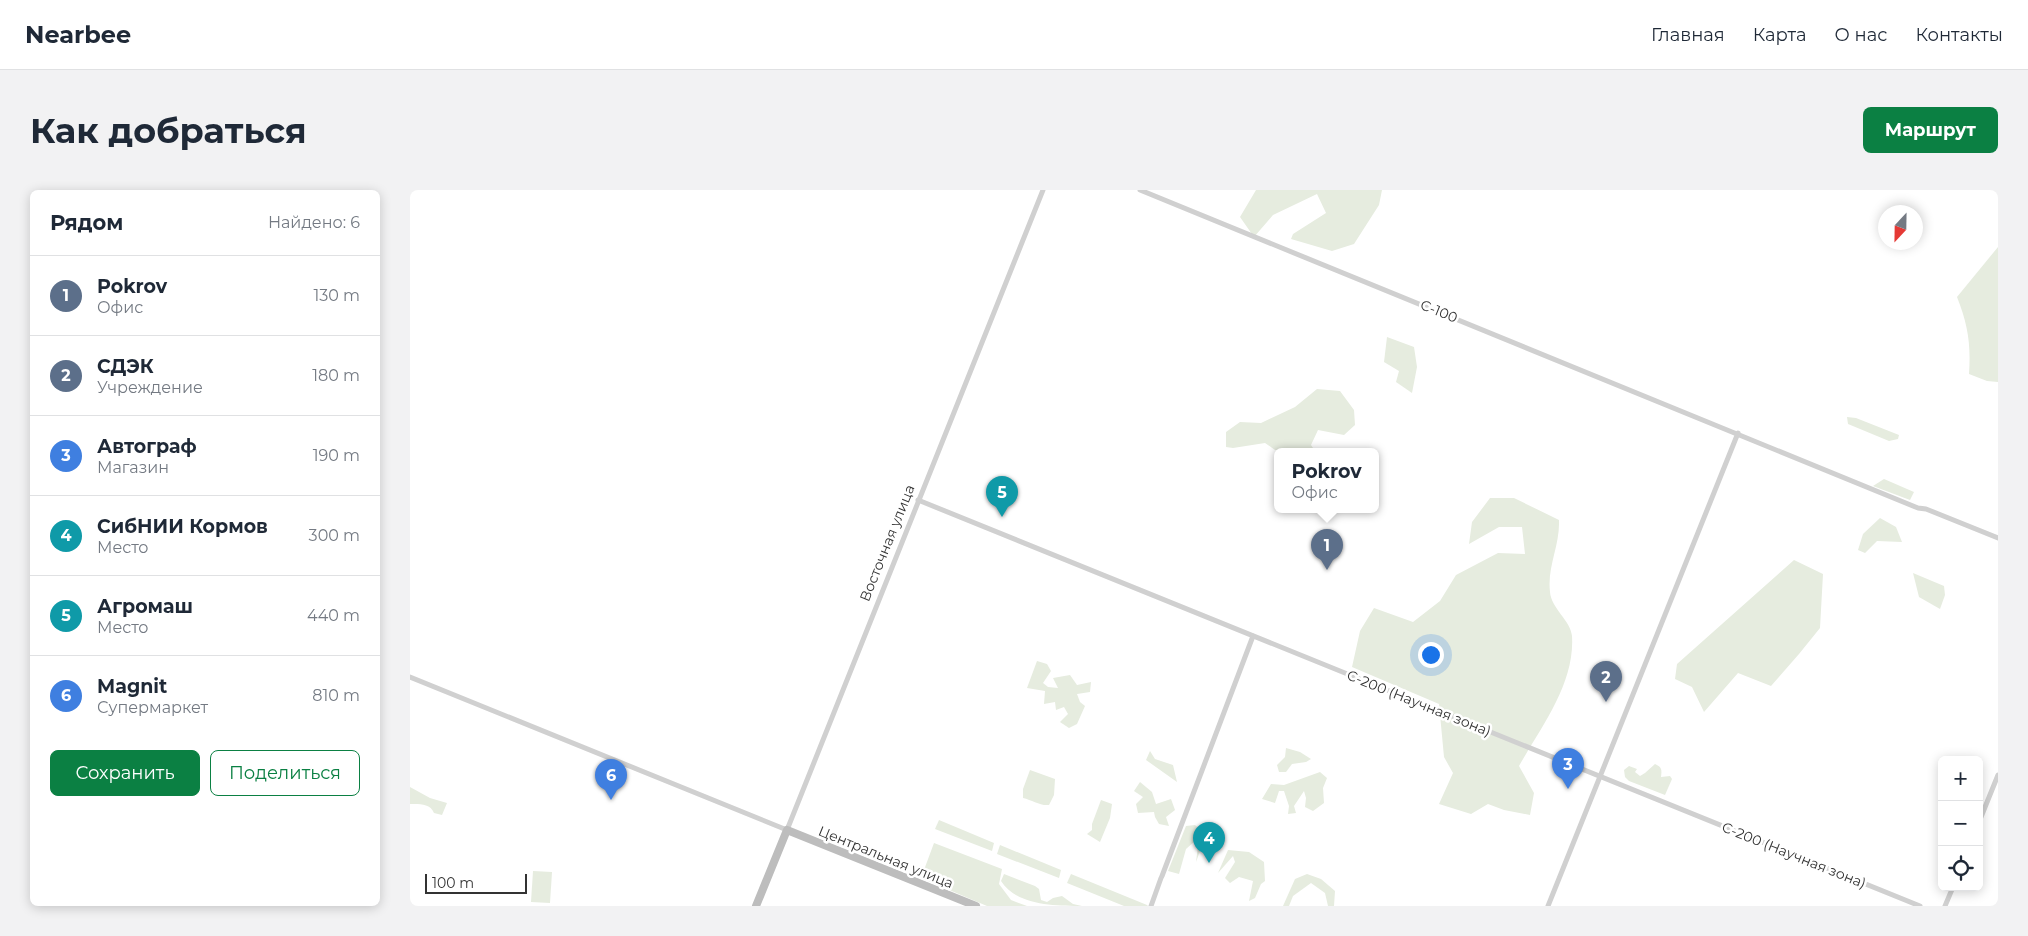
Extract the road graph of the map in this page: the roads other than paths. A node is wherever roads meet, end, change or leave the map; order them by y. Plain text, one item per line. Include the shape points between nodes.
1 (1043, 190) edge
2 (1140, 190) edge
3 (1738, 433) junction
4 (918, 500) junction
5 (1998, 538) edge
6 (1253, 636) junction
7 (410, 678) edge
8 (1998, 775) edge
9 (1600, 777) junction
10 (1983, 812) edge
11 (788, 830) junction
12 (1952, 891) edge
13 (756, 906) edge
14 (976, 906) edge
15 (1151, 906) edge
16 (1548, 906) edge
17 (1920, 906) edge
18 (1946, 906) edge

1 - 4 street, Восточная улица
2 - 3 street, С-100
3 - 5 street, С-100
3 - 9 street
4 - 6 street, С-200 (Научная зона)
4 - 11 street, Восточная улица
6 - 9 street, С-200 (Научная зона)
6 - 15 street
7 - 11 street
8 - 10 street
9 - 16 street
9 - 17 street, С-200 (Научная зона)
11 - 13 main road, Восточная улица
11 - 14 main road, Центральная улица
12 - 18 street

